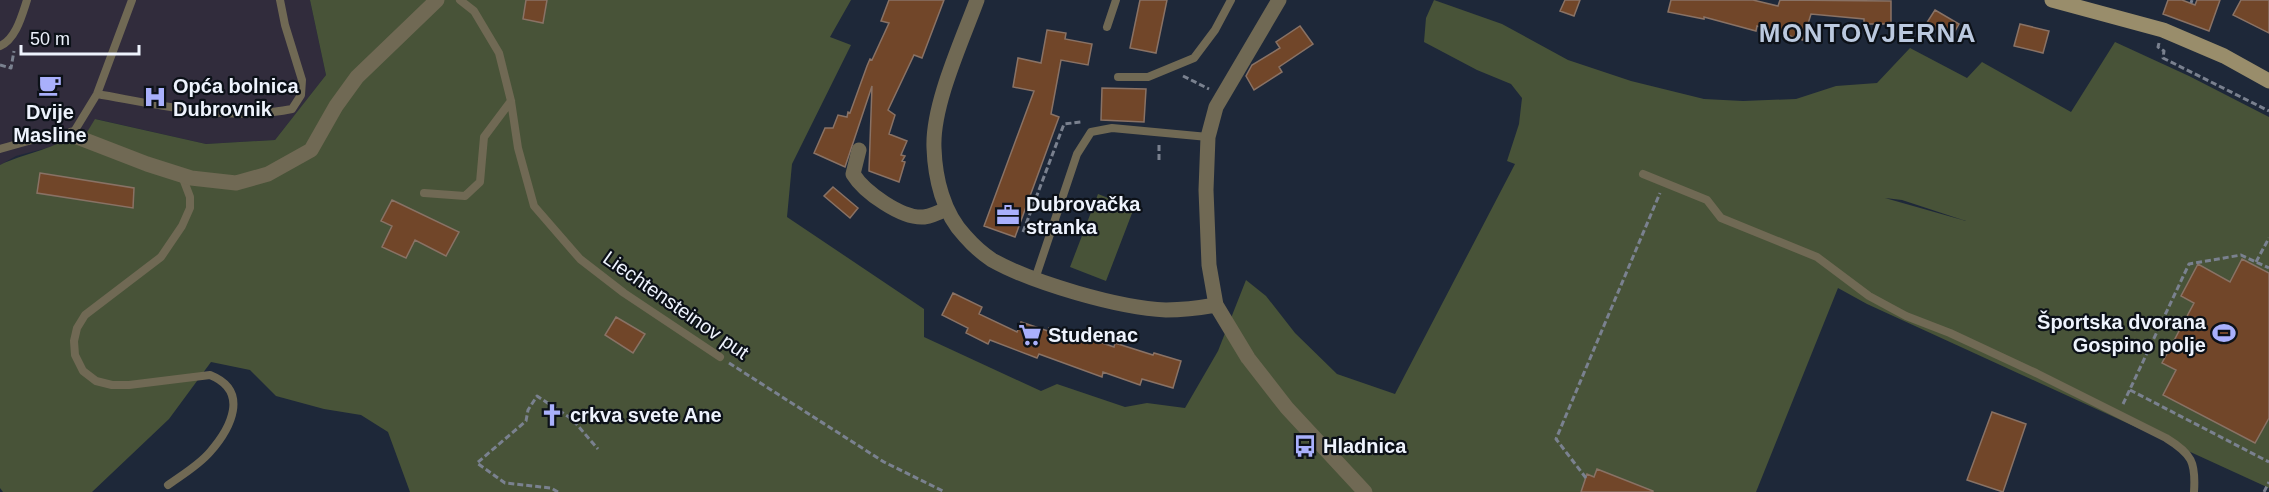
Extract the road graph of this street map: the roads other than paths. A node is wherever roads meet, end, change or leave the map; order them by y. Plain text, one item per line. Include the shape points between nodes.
1 (27, 0) edge
2 (132, 0) edge
3 (280, 0) edge
4 (437, 0) edge
5 (460, 0) edge
6 (977, 0) edge
7 (1116, 0) edge
8 (1231, 0) edge
9 (1279, 0) edge
10 (2052, 0) edge
11 (1107, 27) dead end
12 (0, 46) edge
13 (1118, 77) dead end
14 (2269, 81) edge
15 (97, 94) junction
16 (511, 101) junction
17 (72, 135) junction
18 (1208, 137) junction
19 (0, 149) edge
20 (860, 150) dead end
21 (1643, 174) dead end
22 (181, 175) junction
23 (424, 193) dead end
24 (946, 209) junction
25 (1035, 279) junction
26 (1216, 305) junction
27 (720, 357) road end
28 (168, 485) dead end
29 (1365, 492) edge
30 (2194, 492) edge

1 - 12 lane via 18,26
2 - 15 lane
3 - 15 lane via 302,80 301,96 292,109 247,113 195,111
4 - 22 street via 357,77 311,150 268,174 236,183
5 - 16 lane, Liechtensteinov put via 474,11 499,53
6 - 24 street via 938,110 933,146
7 - 11 lane
8 - 13 lane via 1194,58 1148,77
9 - 18 street via 1222,95
10 - 14 main road via 2163,30 2224,56
15 - 17 lane
16 - 23 lane via 484,137 480,182 465,196
16 - 27 lane, Liechtensteinov put via 518,148 534,206 589,266 624,294
17 - 19 lane via 39,138
17 - 22 street
18 - 25 lane via 1112,128 1091,132 1077,154
18 - 26 street via 1206,225
20 - 24 street via 853,174 858,183 879,199 900,212 923,217
21 - 30 lane via 1707,200 1721,218 1817,257 1869,296 1906,316 1950,333 2166,438 2185,450 2193,463
22 - 28 lane via 190,208 174,240 161,257 85,315 74,341 75,355 83,371 96,381 129,386 210,375 230,388 234,399 225,430 208,454
24 - 25 street via 964,235 991,259
25 - 26 street via 1149,308
26 - 29 street via 1248,358 1274,391

